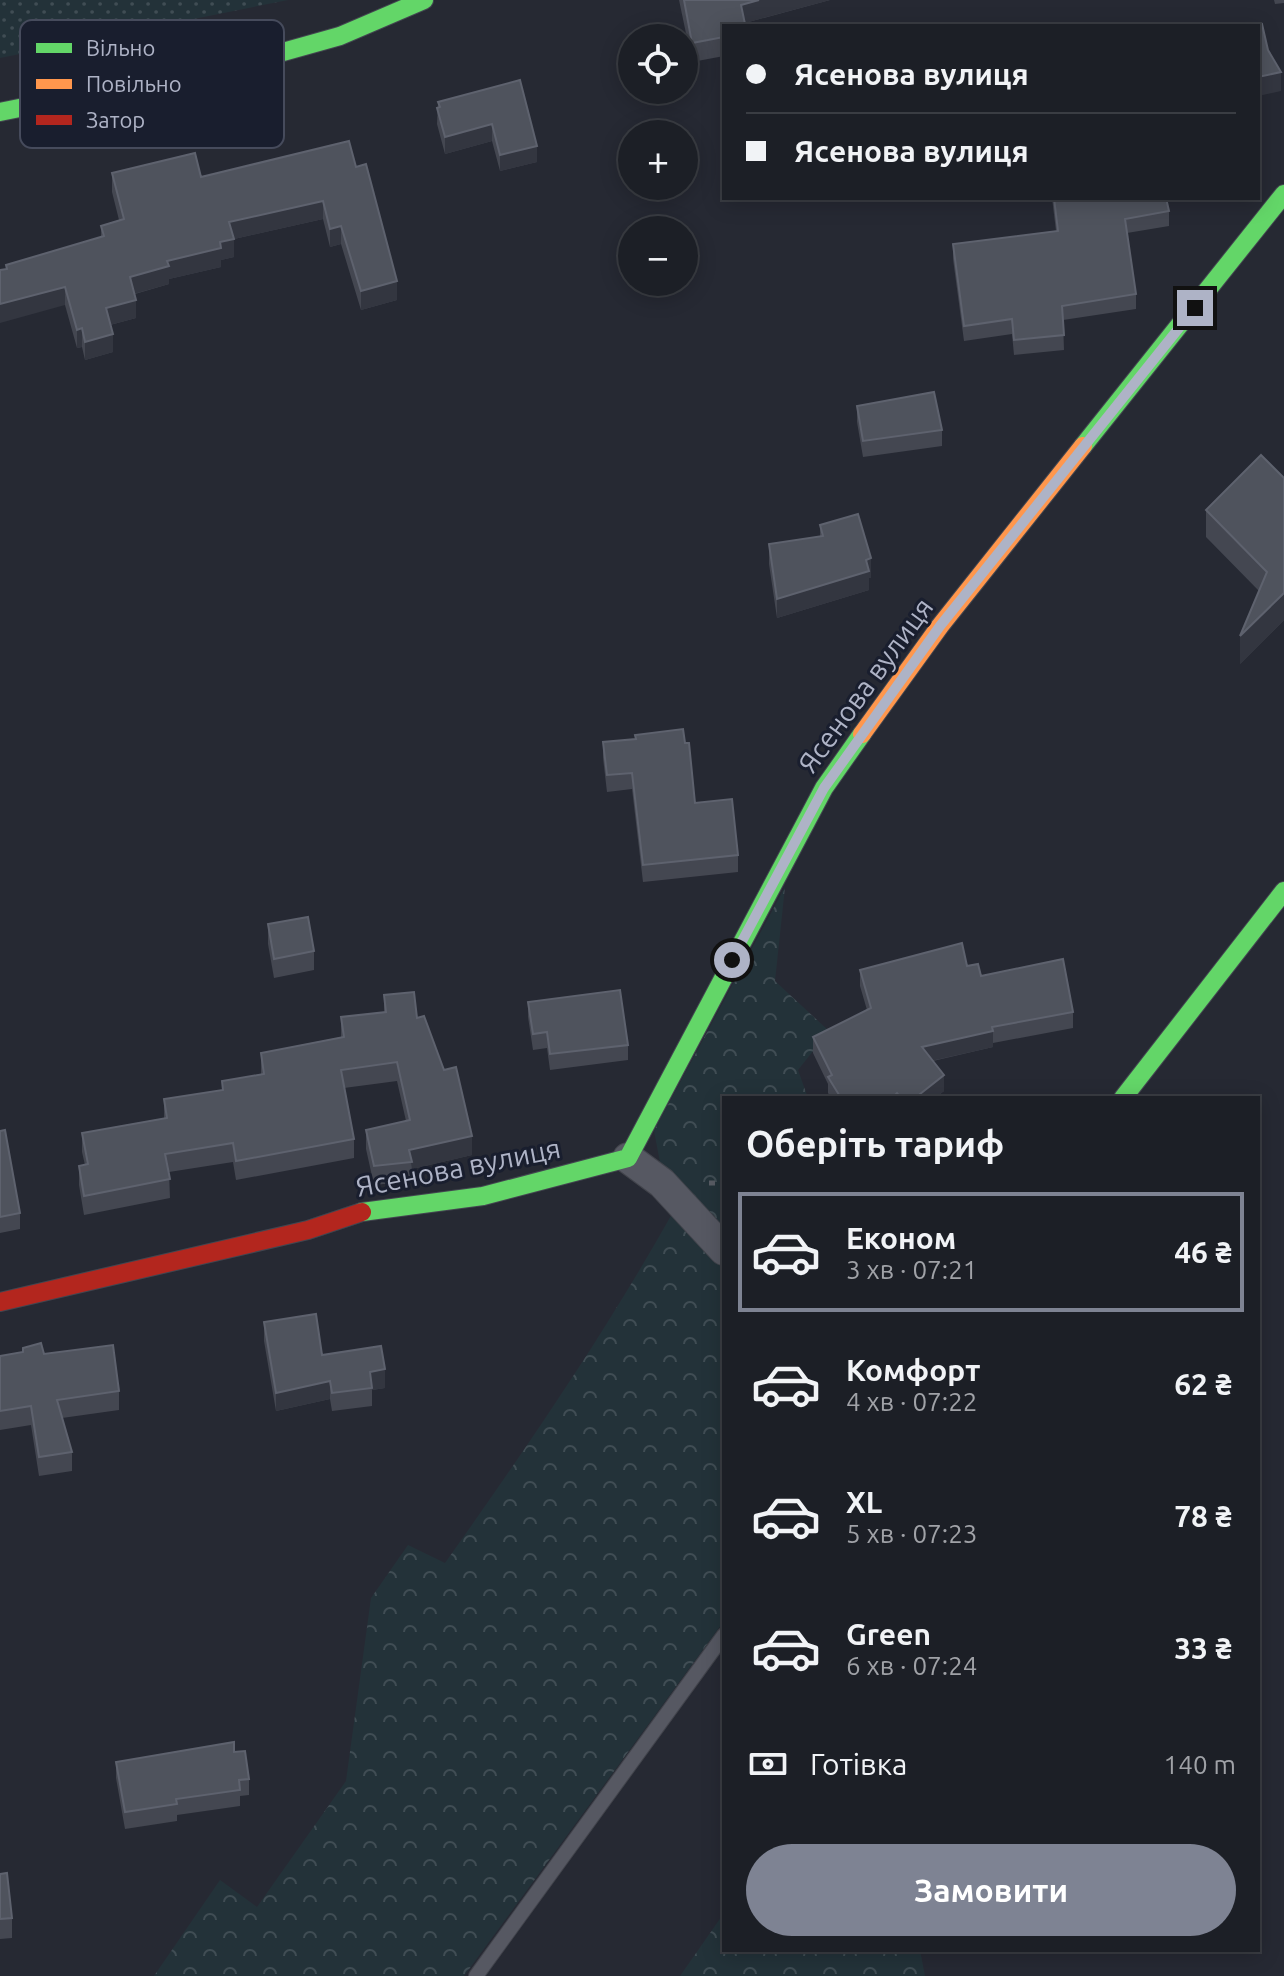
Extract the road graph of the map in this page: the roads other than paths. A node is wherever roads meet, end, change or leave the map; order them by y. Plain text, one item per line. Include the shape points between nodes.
1 (424, 0) edge
2 (284, 52) edge
3 (20, 108) edge
4 (0, 112) edge
5 (1284, 194) edge
6 (1284, 891) edge
7 (1125, 1096) edge
8 (628, 1158) junction
9 (722, 1248) edge
10 (0, 1302) edge
11 (722, 1638) edge
12 (476, 1976) edge

1 - 2 street via 340,36
3 - 4 street
5 - 8 street, Ясенова вулиця via 940,626 824,788
6 - 7 street
8 - 9 street via 662,1183
8 - 10 street, Ясенова вулиця via 483,1196 369,1210 308,1230
11 - 12 lane

